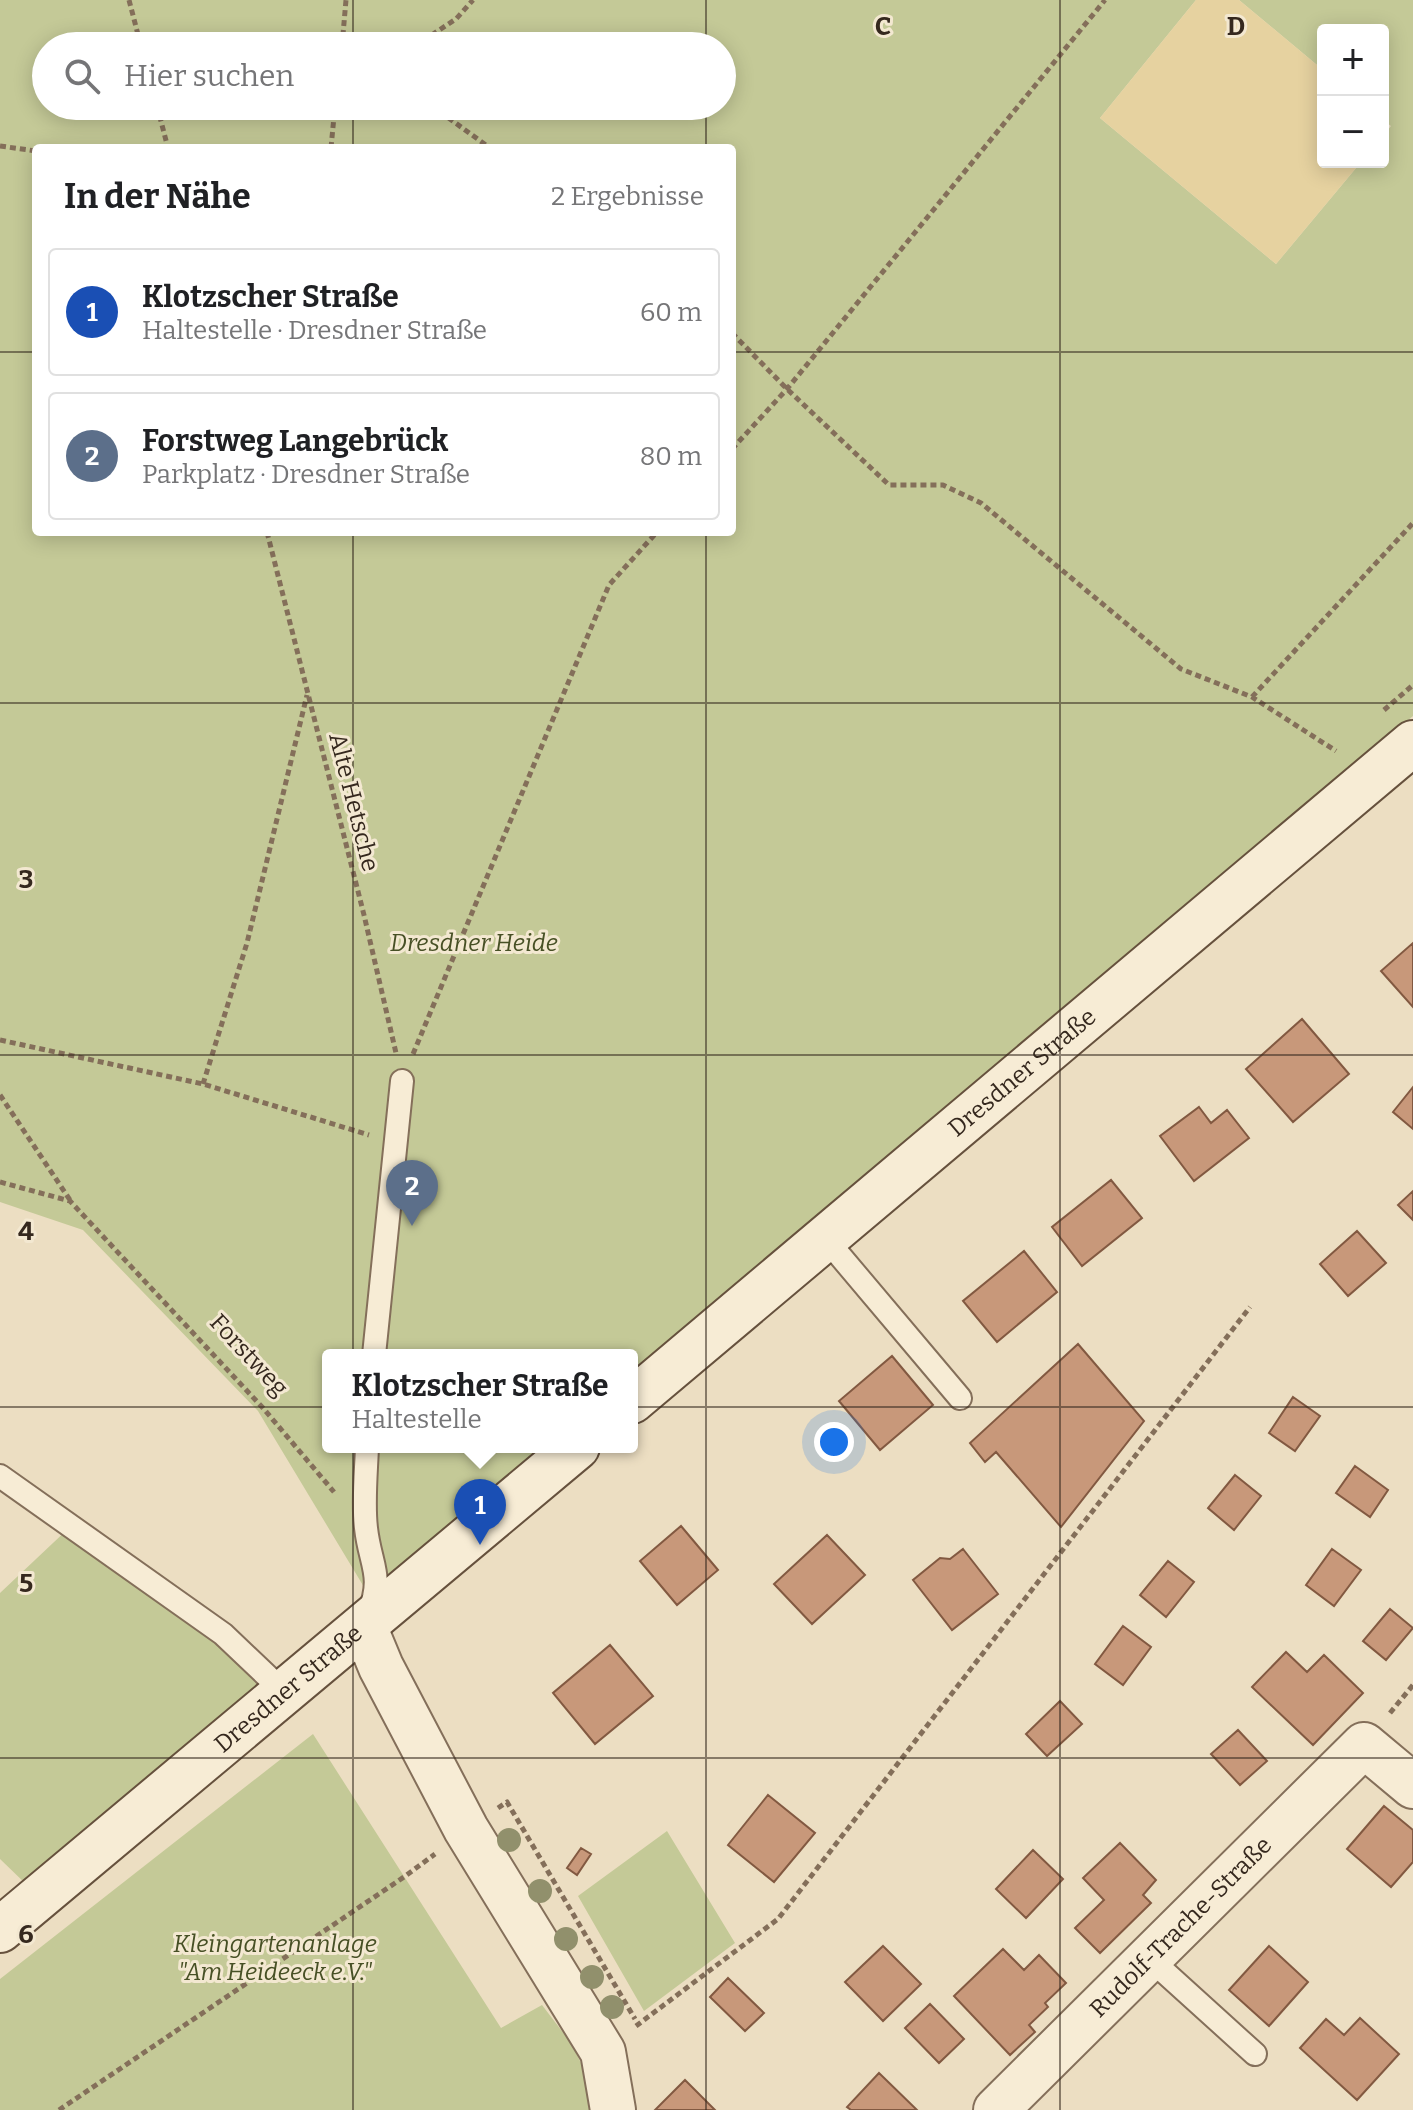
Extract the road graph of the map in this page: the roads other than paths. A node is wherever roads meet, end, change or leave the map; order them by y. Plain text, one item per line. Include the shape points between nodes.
1 (1413, 743) edge
2 (402, 1081) road end
3 (825, 1238) junction
4 (375, 1349) edge
5 (638, 1396) edge
6 (960, 1398) dead end
7 (367, 1453) edge
8 (570, 1453) edge
9 (0, 1476) edge
10 (364, 1626) junction
11 (284, 1692) junction
12 (1413, 1786) edge
13 (0, 1930) edge
14 (1149, 1958) junction
15 (1255, 2054) dead end
16 (613, 2110) edge
17 (996, 2110) edge

1 - 3 main road, Dresdner Straße
2 - 4 lane
3 - 5 main road, Dresdner Straße
3 - 6 lane
7 - 10 lane via 366,1529 377,1593
8 - 10 main road, Dresdner Straße
9 - 11 lane via 223,1634
10 - 11 main road, Dresdner Straße
10 - 16 main road via 466,1829 603,2052
11 - 13 main road, Dresdner Straße
12 - 14 main road, Rudolf-Trache-Straße via 1364,1745
14 - 15 lane
14 - 17 main road, Rudolf-Trache-Straße

